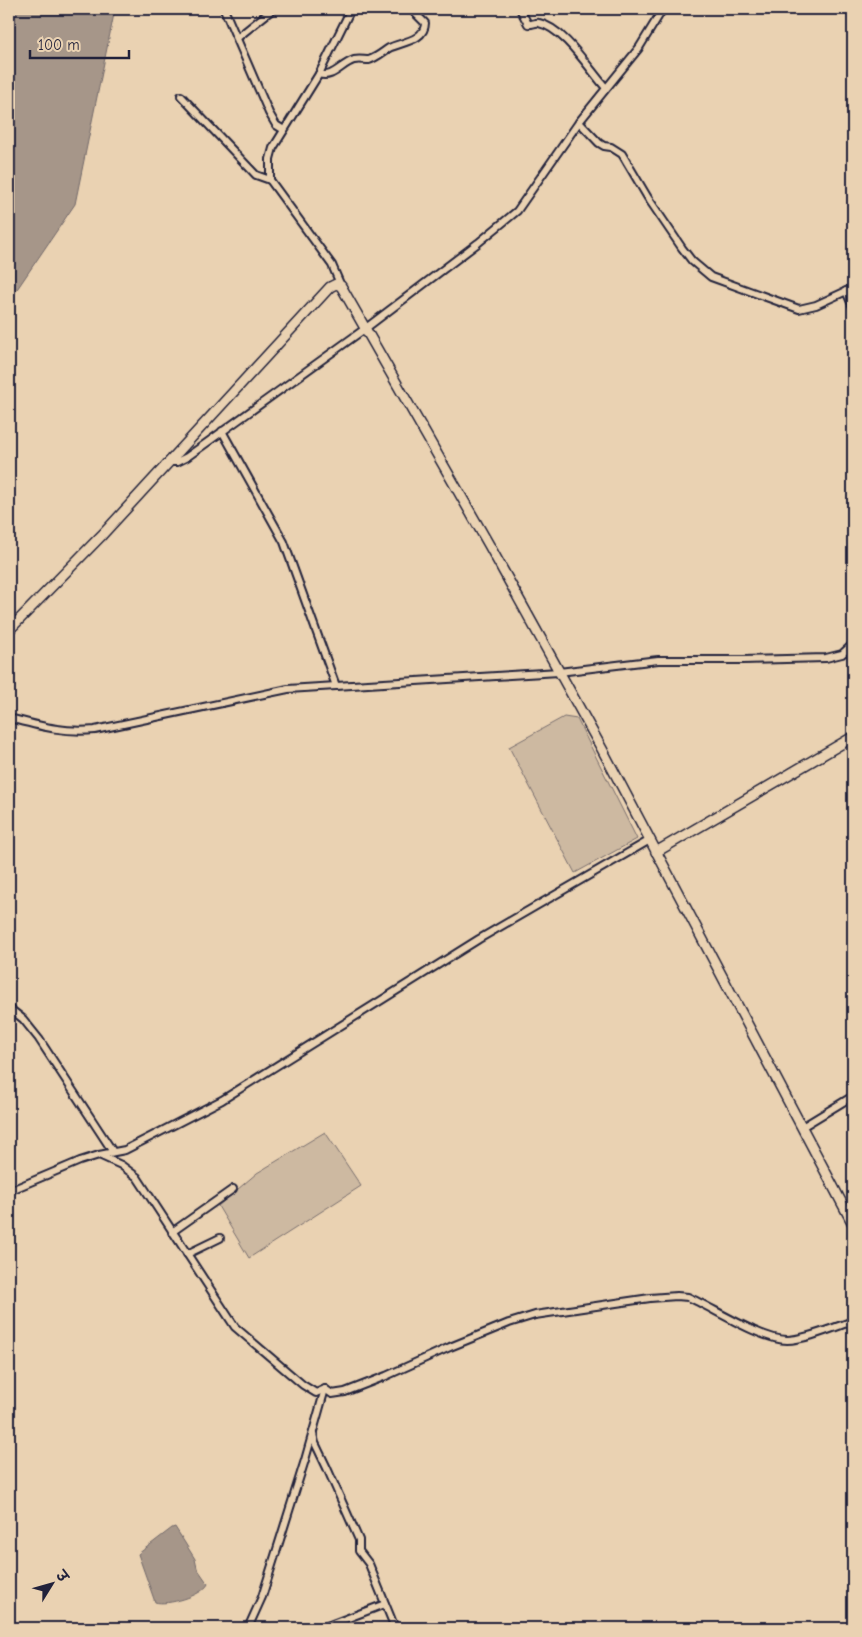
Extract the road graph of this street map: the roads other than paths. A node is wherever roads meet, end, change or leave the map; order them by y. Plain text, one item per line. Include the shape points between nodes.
1 (224, 9) edge
2 (273, 9) edge
3 (351, 9) edge
4 (411, 9) edge
5 (520, 9) edge
6 (663, 9) edge
7 (237, 38) junction
8 (319, 74) junction
9 (606, 88) junction
10 (181, 96) dead end
11 (579, 122) junction
12 (284, 130) junction
13 (270, 180) junction
14 (341, 286) junction
15 (853, 288) edge
16 (846, 291) junction
17 (853, 307) edge
18 (366, 328) junction
19 (222, 431) junction
20 (169, 462) junction
21 (9, 630) edge
22 (851, 646) edge
23 (853, 659) edge
24 (559, 672) junction
25 (336, 686) junction
26 (9, 718) edge
27 (853, 737) edge
28 (650, 840) junction
29 (656, 852) junction
30 (9, 1008) edge
31 (853, 1096) edge
32 (802, 1127) junction
33 (114, 1152) junction
34 (99, 1155) junction
35 (233, 1189) dead end
36 (9, 1191) edge
37 (853, 1224) edge
38 (172, 1232) junction
39 (220, 1238) dead end
40 (187, 1254) junction
41 (853, 1322) edge
42 (325, 1389) junction
43 (313, 1433) junction
44 (385, 1604) junction
45 (248, 1628) edge
46 (322, 1628) edge
47 (395, 1628) edge

1 - 7 street
2 - 7 street
3 - 8 street
4 - 8 street via 425,23 425,28 415,38 372,58 351,61 329,75
5 - 9 street via 529,25 539,23 560,34
6 - 9 street via 639,48
7 - 12 street via 269,113 276,125
8 - 12 street
9 - 11 street
10 - 13 street via 256,176
11 - 16 street via 599,143 622,154 682,248 711,276 799,309 816,306
11 - 18 street via 517,211
12 - 13 street via 273,148
13 - 14 street via 332,265
14 - 18 main road
14 - 20 main road via 330,287
15 - 16 street
16 - 17 street
18 - 19 street
18 - 24 main road
19 - 20 street via 183,459
19 - 25 street via 284,542
20 - 21 main road via 102,536
22 - 23 street
22 - 24 street via 842,654 826,658 658,660
24 - 25 street
24 - 28 main road
25 - 26 street via 288,689 95,730 53,730
27 - 29 main road
28 - 29 main road
28 - 33 street via 479,939 222,1100 125,1150
29 - 32 main road
30 - 33 street via 28,1024
31 - 32 street
32 - 37 main road
33 - 34 street
34 - 36 street
34 - 38 street via 137,1177
35 - 38 street
38 - 40 street
39 - 40 street
40 - 42 street via 240,1333 303,1385 316,1393
41 - 42 street via 785,1340 765,1335 688,1297 650,1298 535,1315 345,1392 332,1394
42 - 43 street
43 - 44 street via 359,1540 359,1551 369,1564
43 - 45 street via 262,1597
44 - 46 street
44 - 47 street

